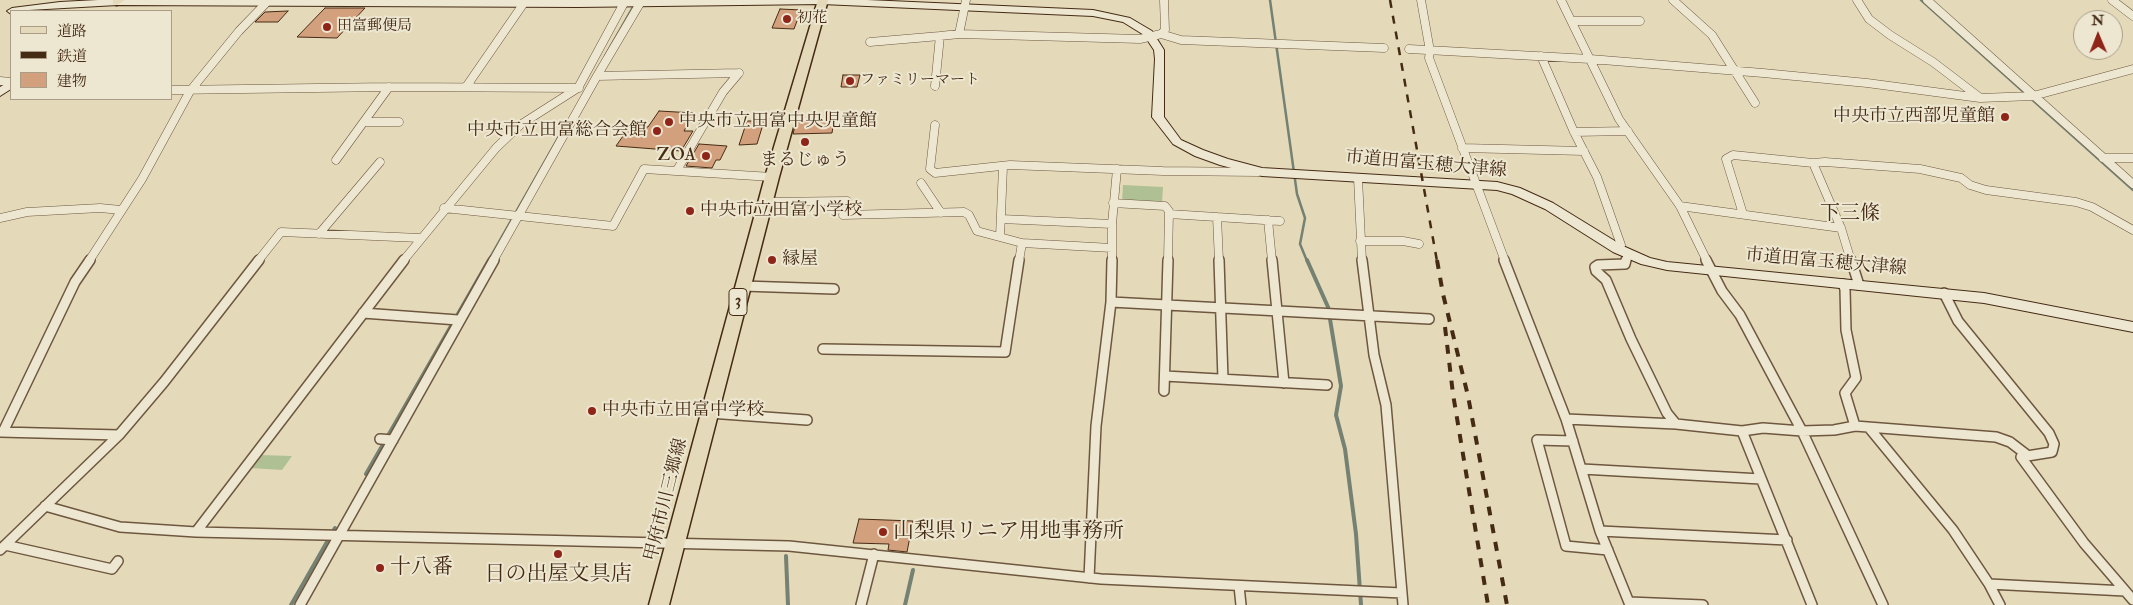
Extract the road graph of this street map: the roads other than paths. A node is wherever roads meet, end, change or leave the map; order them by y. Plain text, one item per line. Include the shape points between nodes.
1 (822, 0) edge
2 (1164, 0) edge
3 (1421, 0) edge
4 (1561, 0) edge
5 (1673, 0) edge
6 (1857, 0) edge
7 (1926, 0) edge
8 (2112, 0) edge
9 (119, 1) edge
10 (268, 1) edge
11 (525, 2) edge
12 (635, 3) edge
13 (965, 4) edge
14 (20, 10) edge
15 (107, 10) edge
16 (2133, 16) edge
17 (1572, 21) junction
18 (1640, 21) dead end
19 (959, 34) junction
20 (1156, 35) junction
21 (940, 36) junction
22 (870, 42) dead end
23 (1384, 48) dead end
24 (1410, 49) dead end
25 (1430, 51) junction
26 (1540, 56) junction
27 (1590, 59) junction
28 (2133, 69) edge
29 (1735, 72) junction
30 (597, 76) junction
31 (10, 84) edge
32 (935, 86) dead end
33 (389, 87) junction
34 (591, 87) junction
35 (466, 88) junction
36 (580, 88) junction
37 (172, 90) edge
38 (190, 91) junction
39 (0, 93) edge
40 (2029, 96) junction
41 (1980, 98) junction
42 (1755, 103) dead end
43 (364, 122) junction
44 (399, 122) dead end
45 (935, 125) dead end
46 (1628, 131) junction
47 (1574, 132) junction
48 (1462, 148) junction
49 (1584, 151) junction
50 (2103, 158) junction
51 (2133, 158) edge
52 (336, 160) dead end
53 (380, 162) dead end
54 (1813, 163) junction
55 (1003, 168) junction
56 (677, 170) junction
57 (1117, 170) junction
58 (1262, 172) junction
59 (772, 177) junction
60 (1358, 178) junction
61 (920, 183) dead end
62 (1475, 184) junction
63 (2133, 184) edge
64 (847, 201) dead end
65 (765, 202) junction
66 (1113, 203) junction
67 (1680, 206) junction
68 (444, 208) junction
69 (121, 210) junction
70 (941, 213) junction
71 (1169, 214) junction
72 (1743, 214) junction
73 (843, 215) dead end
74 (514, 216) junction
75 (1217, 217) junction
76 (0, 218) edge
77 (1001, 220) junction
78 (1268, 220) junction
79 (1280, 221) dead end
80 (1112, 224) junction
81 (1841, 228) junction
82 (2133, 230) edge
83 (319, 234) junction
84 (1000, 237) junction
85 (420, 238) junction
86 (1360, 241) junction
87 (1022, 243) junction
88 (1418, 244) dead end
89 (1112, 248) junction
90 (1623, 252) junction
91 (1711, 271) junction
92 (1843, 284) junction
93 (1859, 285) junction
94 (743, 286) junction
95 (834, 289) dead end
96 (1944, 293) junction
97 (1111, 302) junction
98 (1166, 305) junction
99 (1220, 307) junction
100 (1278, 310) junction
101 (363, 313) junction
102 (1369, 315) junction
103 (1429, 319) dead end
104 (458, 320) junction
105 (2133, 327) edge
106 (824, 349) dead end
107 (1165, 376) junction
108 (1222, 379) junction
109 (1284, 383) junction
110 (1327, 385) dead end
111 (1164, 391) dead end
112 (708, 414) junction
113 (1566, 419) junction
114 (807, 420) dead end
115 (1676, 424) junction
116 (1855, 426) junction
117 (1870, 429) junction
118 (1742, 431) junction
119 (1802, 431) junction
120 (2, 432) edge
121 (119, 434) junction
122 (1573, 441) junction
123 (2027, 455) junction
124 (1582, 469) junction
125 (1762, 479) junction
126 (45, 506) junction
127 (1600, 531) junction
128 (196, 532) junction
129 (339, 534) junction
130 (1786, 540) junction
131 (675, 542) junction
132 (3, 547) edge
133 (1608, 550) junction
134 (874, 554) junction
135 (118, 561) dead end
136 (1088, 578) junction
137 (1989, 584) junction
138 (1239, 586) junction
139 (2125, 591) junction
140 (1402, 593) junction
141 (2133, 600) edge
142 (1629, 604) edge
143 (300, 605) edge
144 (659, 605) edge
145 (861, 605) edge
146 (1241, 605) edge
147 (1403, 605) edge
148 (1703, 605) edge
149 (1812, 605) edge
150 (1882, 605) edge
151 (2000, 605) edge

1 - 12 street
1 - 13 street
1 - 59 main road, 甲府市川三郷線 / 3
2 - 20 street via 1165,30
3 - 25 street
4 - 17 street
5 - 29 street via 1712,35
6 - 41 street via 1869,18 1890,35 1933,62
7 - 40 street
8 - 16 street
9 - 10 street
9 - 14 street
9 - 15 street
10 - 11 street
10 - 38 street
11 - 12 street
11 - 35 street
12 - 30 street
12 - 36 street
13 - 19 street
13 - 20 street via 1093,13 1126,20
17 - 18 street
17 - 27 street
19 - 20 street via 1140,39
19 - 21 street
20 - 23 street via 1181,40
20 - 58 street, 市道田富玉穂大津線 via 1159,50 1158,117 1164,126 1177,142 1199,153
21 - 22 street
21 - 32 street
24 - 25 street
25 - 26 street
25 - 48 street via 1429,58
26 - 27 street
26 - 47 street
27 - 29 street
27 - 46 street
28 - 40 street
29 - 41 street via 1867,83
29 - 42 street
30 - 34 street
30 - 56 street via 739,73 723,92
31 - 39 street
33 - 35 street
33 - 38 street
33 - 43 street
34 - 36 street
34 - 74 street
35 - 36 street
36 - 68 street via 520,125
37 - 38 street
38 - 69 street
40 - 41 street
40 - 50 street
43 - 44 street
43 - 52 street
45 - 55 street via 930,169 935,173
46 - 47 street
46 - 67 street
47 - 49 street
48 - 49 street
48 - 62 street
49 - 90 street via 1597,177
50 - 51 street
50 - 63 street
53 - 83 street
54 - 72 street via 1733,155 1726,159
54 - 81 street
54 - 82 street via 1888,166 1962,178 1970,185 1986,190 2076,202 2092,207
55 - 57 street via 1010,165
55 - 77 street
56 - 59 street
56 - 74 street via 644,169 613,226
57 - 58 street
57 - 66 street
58 - 60 street, 市道田富玉穂大津線
59 - 65 main road, 甲府市川三郷線 / 3
60 - 62 street, 市道田富玉穂大津線
60 - 86 street
61 - 70 street
62 - 90 street, 市道田富玉穂大津線 via 1497,186 1533,198
62 - 113 street
64 - 65 street
65 - 94 main road, 甲府市川三郷線 / 3
66 - 71 street via 1165,206
66 - 80 street
67 - 72 street
67 - 91 street
68 - 74 street
68 - 85 street
69 - 76 street via 27,212
69 - 120 street via 75,282
70 - 73 street
70 - 84 street via 964,212 977,231
71 - 75 street
71 - 98 street
72 - 81 street
74 - 104 street
75 - 78 street
75 - 99 street
77 - 80 street
77 - 84 street
78 - 79 street
78 - 100 street
80 - 89 street
81 - 93 street
83 - 85 street
83 - 121 street via 281,232 164,382
84 - 87 street
85 - 101 street
86 - 88 street
86 - 102 street
87 - 89 street
87 - 106 street via 1005,352
89 - 97 street
90 - 91 street, 市道田富玉穂大津線 via 1667,266
90 - 115 street via 1625,264 1598,265 1595,268 1606,280 1631,339 1667,413
91 - 92 street, 市道田富玉穂大津線
91 - 119 street via 1740,315
92 - 93 street, 市道田富玉穂大津線
92 - 116 street via 1846,330 1856,378 1845,393
93 - 96 street, 市道田富玉穂大津線
94 - 95 street
94 - 112 main road, 甲府市川三郷線 / 3
96 - 105 street, 市道田富玉穂大津線
96 - 123 street via 1958,321 2049,433 2054,444 2052,452
97 - 98 street
97 - 136 street via 1096,426
98 - 99 street
98 - 107 street
99 - 100 street
99 - 108 street
100 - 102 street
100 - 109 street
101 - 104 street
101 - 128 street
102 - 103 street
102 - 140 street via 1374,355 1386,405
104 - 129 street via 387,440
107 - 108 street
107 - 111 street
108 - 109 street
109 - 110 street
112 - 114 street
112 - 131 main road, 甲府市川三郷線 / 3
113 - 115 street
113 - 122 street
115 - 118 street
116 - 117 street
116 - 119 street
117 - 123 street via 1996,437 2010,442
117 - 137 street via 1953,530
118 - 119 street via 1763,428
118 - 125 street
119 - 150 street
120 - 121 street
121 - 126 street
122 - 124 street
122 - 133 street via 1537,440 1566,546
123 - 139 street via 2020,457
124 - 125 street
124 - 127 street
125 - 130 street
126 - 128 street via 120,527
126 - 132 street
127 - 130 street
127 - 133 street
128 - 129 street
129 - 131 street
129 - 143 street
130 - 149 street
131 - 134 street via 789,546
131 - 144 main road, 甲府市川三郷線 / 3
132 - 135 street via 112,569
133 - 142 street
134 - 136 street
134 - 145 street
136 - 138 street
137 - 139 street
137 - 151 street
138 - 140 street
138 - 146 street
139 - 141 street
140 - 147 street
142 - 148 street

